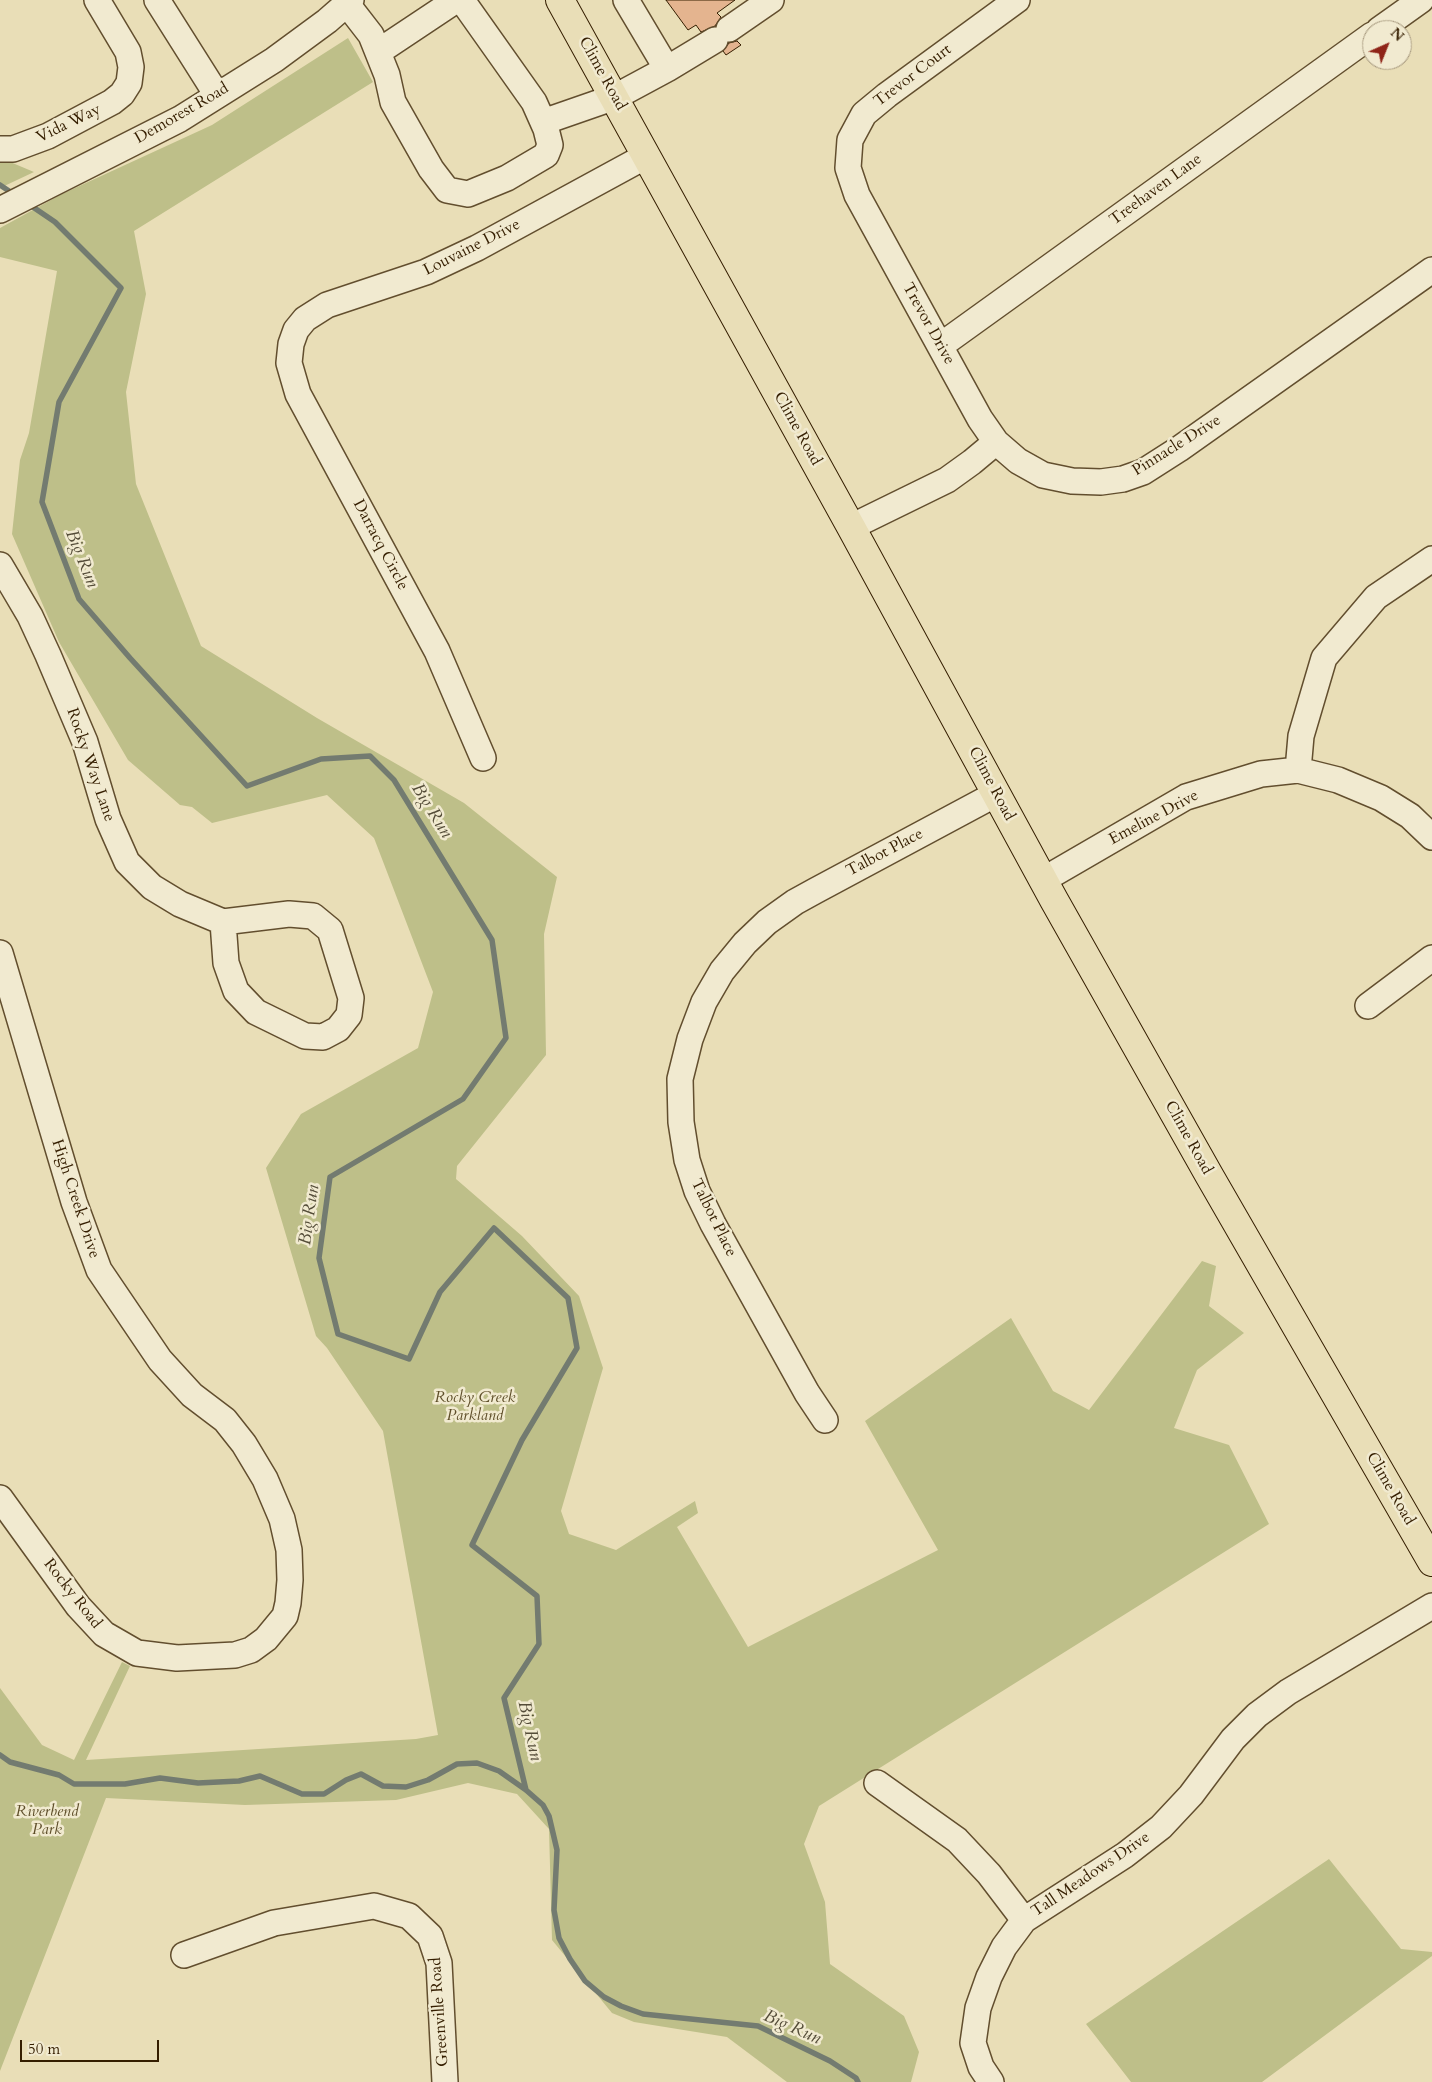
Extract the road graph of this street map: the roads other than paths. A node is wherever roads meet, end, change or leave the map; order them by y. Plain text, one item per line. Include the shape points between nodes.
1 (96, 0) edge
2 (157, 0) edge
3 (457, 0) edge
4 (560, 0) edge
5 (626, 0) edge
6 (771, 0) edge
7 (1017, 0) edge
8 (1421, 0) edge
9 (349, 2) edge
10 (1393, 20) edge
11 (1362, 42) edge
12 (378, 52) junction
13 (668, 69) junction
14 (217, 95) junction
15 (615, 97) junction
16 (543, 122) junction
17 (0, 149) edge
18 (646, 156) junction
19 (862, 205) joint
20 (0, 210) edge
21 (1432, 270) edge
22 (296, 330) joint
23 (940, 346) junction
24 (996, 442) junction
25 (851, 527) junction
26 (1432, 559) edge
27 (0, 565) edge
28 (484, 758) dead end
29 (1298, 770) junction
30 (996, 794) junction
31 (1432, 837) edge
32 (1043, 880) junction
33 (223, 922) junction
34 (0, 953) edge
35 (1432, 958) edge
36 (1368, 1006) dead end
37 (825, 1420) dead end
38 (0, 1498) edge
39 (1432, 1562) edge
40 (1432, 1606) edge
41 (277, 1626) joint
42 (876, 1782) dead end
43 (1024, 1920) junction
44 (184, 1955) dead end
45 (445, 2082) edge
46 (991, 2082) edge

1 - 17 street, Vida Way via 128,52 130,82 112,102 48,136 13,149
2 - 14 street
3 - 12 street
3 - 16 street via 466,6 534,102
4 - 15 main road, Clime Road
5 - 13 street
6 - 13 street
7 - 19 street, Trevor Court via 864,114 850,140 848,168
8 - 10 street
9 - 12 street
9 - 14 street, Demorest Road via 274,60
11 - 23 street, Treehaven Lane
12 - 16 street via 393,102 431,169 447,190 468,194 506,178 546,155 550,145
13 - 15 street
14 - 20 street, Demorest Road via 180,119
15 - 16 street
15 - 18 main road, Clime Road
18 - 22 street, Louvaine Drive via 477,248 426,272 327,305 310,315
18 - 25 main road, Clime Road
19 - 23 street, Trevor Drive
21 - 24 street, Pinnacle Drive via 1143,472 1101,482 1072,481 1043,475 1018,461
22 - 28 street, Darracq Circle via 289,363 298,394 437,651
23 - 24 street, Trevor Drive
24 - 25 street via 947,480
25 - 30 main road, Clime Road
26 - 29 street via 1376,597 1324,658 1301,736
27 - 33 street, Rocky Way Lane via 30,616 52,664 85,742 108,819 127,862 152,887 180,904
29 - 31 street, Emeline Drive via 1338,780 1381,798 1410,816
29 - 32 street, Emeline Drive via 1261,774 1186,797
30 - 32 main road, Clime Road
30 - 37 street, Talbot Place via 795,902 767,922 722,970 704,1002 690,1039 680,1079 681,1122 687,1160 697,1191 807,1393
32 - 39 main road, Clime Road
33 - 33 street, Rocky Way Lane via 289,914 313,916 330,930 351,998 349,1015 338,1029 322,1037 305,1036 256,1012 236,991 226,963
34 - 41 street, High Creek Drive via 74,1202 99,1270 160,1360 192,1395 225,1420 244,1444 282,1519 289,1550 290,1580 285,1616
35 - 36 street
38 - 41 street, Rocky Road via 78,1606 104,1634 137,1653 177,1658 235,1655 251,1650
40 - 43 street, Tall Meadows Drive via 1288,1692 1257,1715 1233,1739 1191,1795 1161,1827 1125,1855
42 - 43 street via 957,1840 989,1874
43 - 46 street, Tall Meadows Drive via 1004,1947 978,2008 973,2043 981,2067
44 - 45 street, Greenville Road via 283,1922 374,1906 409,1916 430,1936 439,1963

